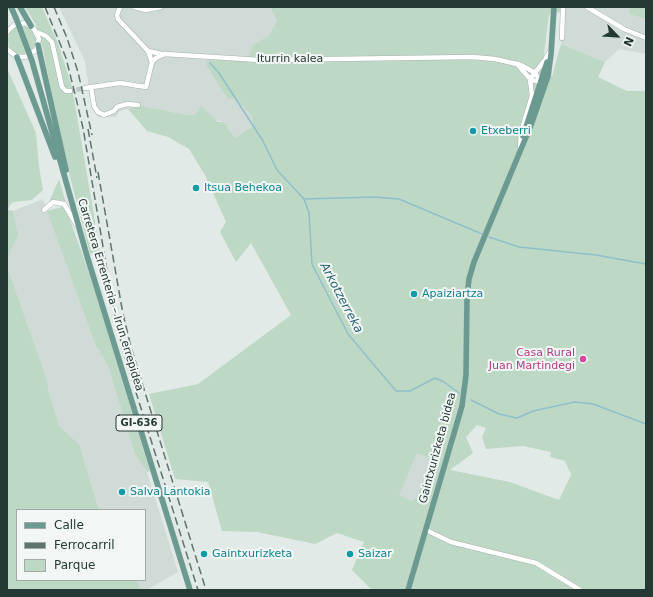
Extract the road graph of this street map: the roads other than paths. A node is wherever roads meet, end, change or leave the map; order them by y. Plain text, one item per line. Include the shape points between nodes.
1 (11, 7) edge
2 (20, 7) edge
3 (120, 7) edge
4 (134, 7) edge
5 (161, 7) edge
6 (554, 7) edge
7 (563, 7) edge
8 (587, 7) edge
9 (31, 26) junction
10 (7, 32) edge
11 (37, 32) junction
12 (562, 38) dead end
13 (646, 38) edge
14 (51, 40) junction
15 (38, 44) junction
16 (552, 47) junction
17 (8, 51) edge
18 (148, 51) junction
19 (162, 54) junction
20 (17, 57) junction
21 (152, 62) junction
22 (517, 64) junction
23 (542, 64) junction
24 (523, 66) junction
25 (535, 73) junction
26 (548, 76) junction
27 (530, 79) junction
28 (541, 82) junction
29 (91, 87) junction
30 (85, 88) tunnel mouth
31 (70, 91) dead end
32 (538, 104) junction
33 (138, 105) dead end
34 (520, 149) junction
35 (64, 176) junction
36 (68, 190) junction
37 (44, 210) dead end
38 (79, 228) junction
39 (426, 530) junction
40 (190, 590) edge
41 (408, 590) edge
42 (580, 590) edge

1 - 35 main road, Carretera Errenteria – Irun errepidea / GI-636, bridge via 32,61
2 - 9 main road
3 - 18 street via 118,19
4 - 5 street via 146,10
6 - 16 main road, Gaintxurizketa bidea
7 - 12 street
8 - 13 street
9 - 10 street via 16,24
9 - 11 street
11 - 14 street
11 - 15 street
14 - 15 street via 44,39
14 - 31 street via 62,87
15 - 20 street via 30,55
15 - 36 main road via 69,181
16 - 23 street
16 - 26 main road, Gaintxurizketa bidea
16 - 28 main road, Gaintxurizketa bidea
17 - 20 street
18 - 19 street, Iturrin kalea
18 - 21 street
19 - 21 street
19 - 22 street, Iturrin kalea via 260,60 473,57
20 - 35 main road via 44,124 60,173
21 - 29 street via 146,87 120,84
22 - 24 street, Iturrin kalea
22 - 27 street
23 - 24 street, Iturrin kalea via 533,67
23 - 25 street
24 - 25 street, Iturrin kalea
25 - 27 street
25 - 28 street, Iturrin kalea
26 - 28 main road
26 - 32 main road, Gaintxurizketa bidea
27 - 28 street
27 - 34 street via 532,96 521,132
28 - 32 main road, Gaintxurizketa bidea
28 - 34 main road, Gaintxurizketa bidea
29 - 30 street
29 - 33 street via 94,106 104,115 127,104
32 - 34 main road, Gaintxurizketa bidea
34 - 39 main road, Gaintxurizketa bidea via 469,279 463,399
35 - 36 main road, Carretera Errenteria – Irun errepidea / GI-636
36 - 38 main road, Carretera Errenteria – Irun errepidea / GI-636
37 - 38 street via 53,202 64,204
38 - 40 main road, Carretera Errenteria – Irun errepidea / GI-636
39 - 41 main road, Gaintxurizketa bidea
39 - 42 street via 451,542 536,563

